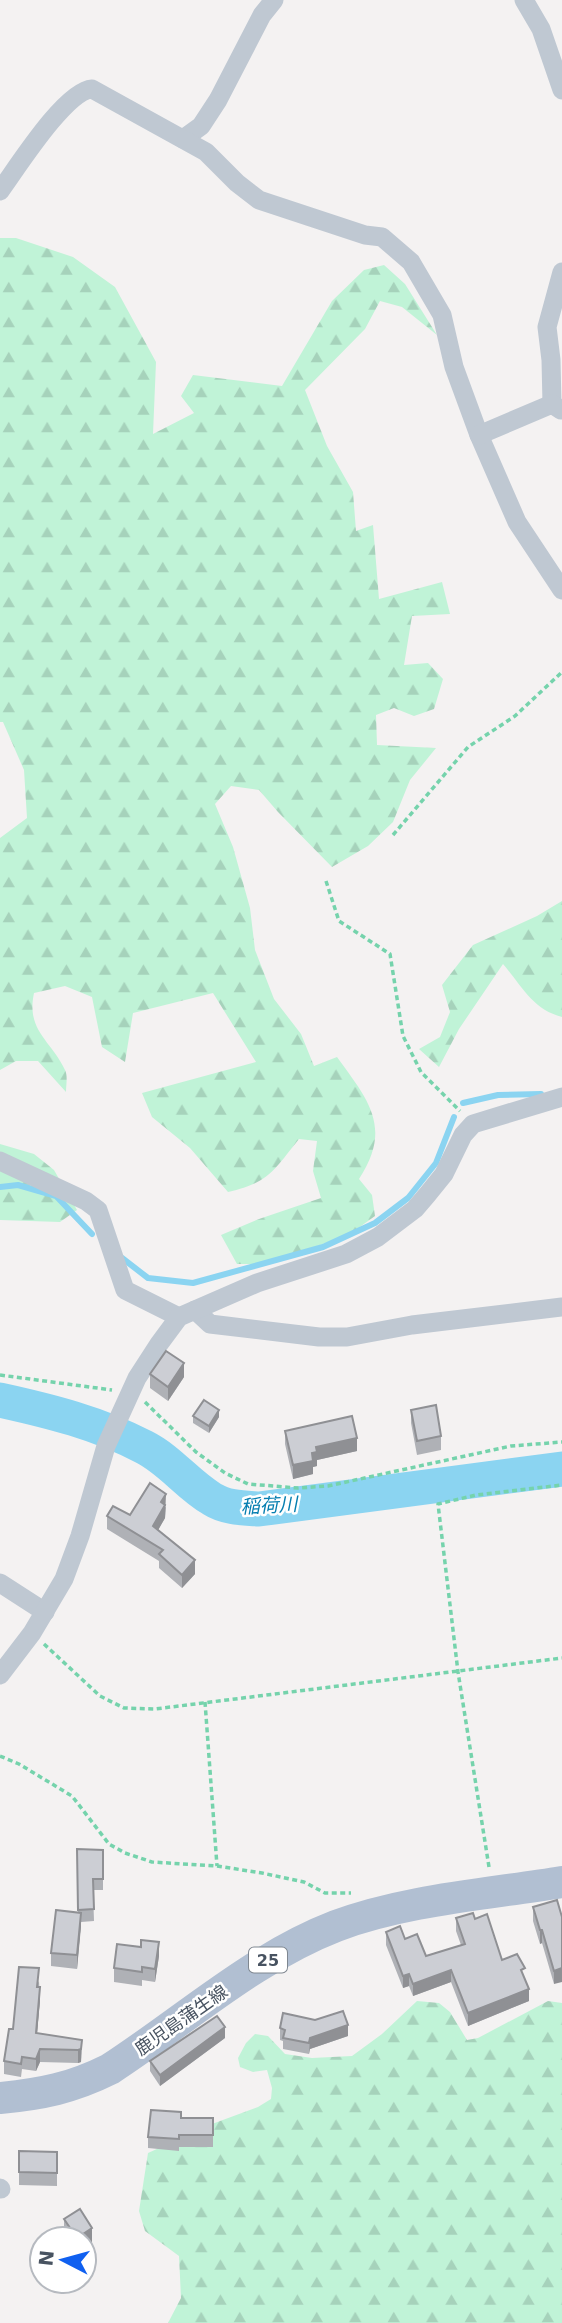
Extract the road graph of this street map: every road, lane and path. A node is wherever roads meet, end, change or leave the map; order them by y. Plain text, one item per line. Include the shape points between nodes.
1 (274, 0) edge
2 (524, 0) edge
3 (562, 90) edge
4 (183, 139) junction
5 (0, 191) edge
6 (562, 272) edge
7 (557, 407) edge
8 (479, 435) junction
9 (562, 590) edge
10 (562, 672) edge
11 (393, 835) dead end
12 (326, 881) dead end
13 (562, 1097) edge
14 (473, 1124) junction
15 (0, 1161) edge
16 (562, 1307) edge
17 (187, 1314) junction
18 (0, 1375) edge
19 (131, 1393) junction
20 (562, 1442) edge
21 (562, 1485) edge
22 (0, 1583) edge
23 (45, 1612) junction
24 (32, 1633) junction
25 (562, 1658) edge
26 (458, 1672) junction
27 (0, 1675) edge
28 (205, 1702) junction
29 (0, 1756) edge
30 (217, 1866) junction
31 (562, 1882) edge
32 (361, 1893) dead end
33 (494, 1893) junction
34 (0, 2098) edge

1 - 4 street via 201,126
2 - 3 street via 541,29
4 - 5 street via 85,89 57,113
4 - 8 street via 206,152 259,200 382,237 411,261 442,315 454,367
6 - 7 street via 547,327
7 - 8 street
8 - 9 street via 517,522
10 - 11 path via 515,716 468,747
12 - 14 path via 340,921 390,954 403,1036 421,1072
13 - 14 street
14 - 17 street via 427,1195 378,1237 346,1254 257,1283
15 - 17 street via 98,1210 125,1290
16 - 17 street via 347,1337 210,1324
17 - 19 street via 159,1343
18 - 19 path
19 - 20 path via 225,1473 248,1484 328,1486 511,1446
19 - 23 street via 106,1446 64,1579
21 - 26 path via 438,1504
22 - 23 street
23 - 24 street
24 - 27 street
24 - 28 path via 100,1696 124,1708
25 - 26 path
26 - 28 path
26 - 33 path
28 - 30 path
29 - 30 path via 72,1796 109,1844 125,1853 152,1862
30 - 32 path via 304,1882 325,1893
31 - 33 main road, 鹿児島蒲生線 / 25
33 - 34 main road, 鹿児島蒲生線 / 25 via 405,1908 337,1926 257,1967 110,2069 54,2092

